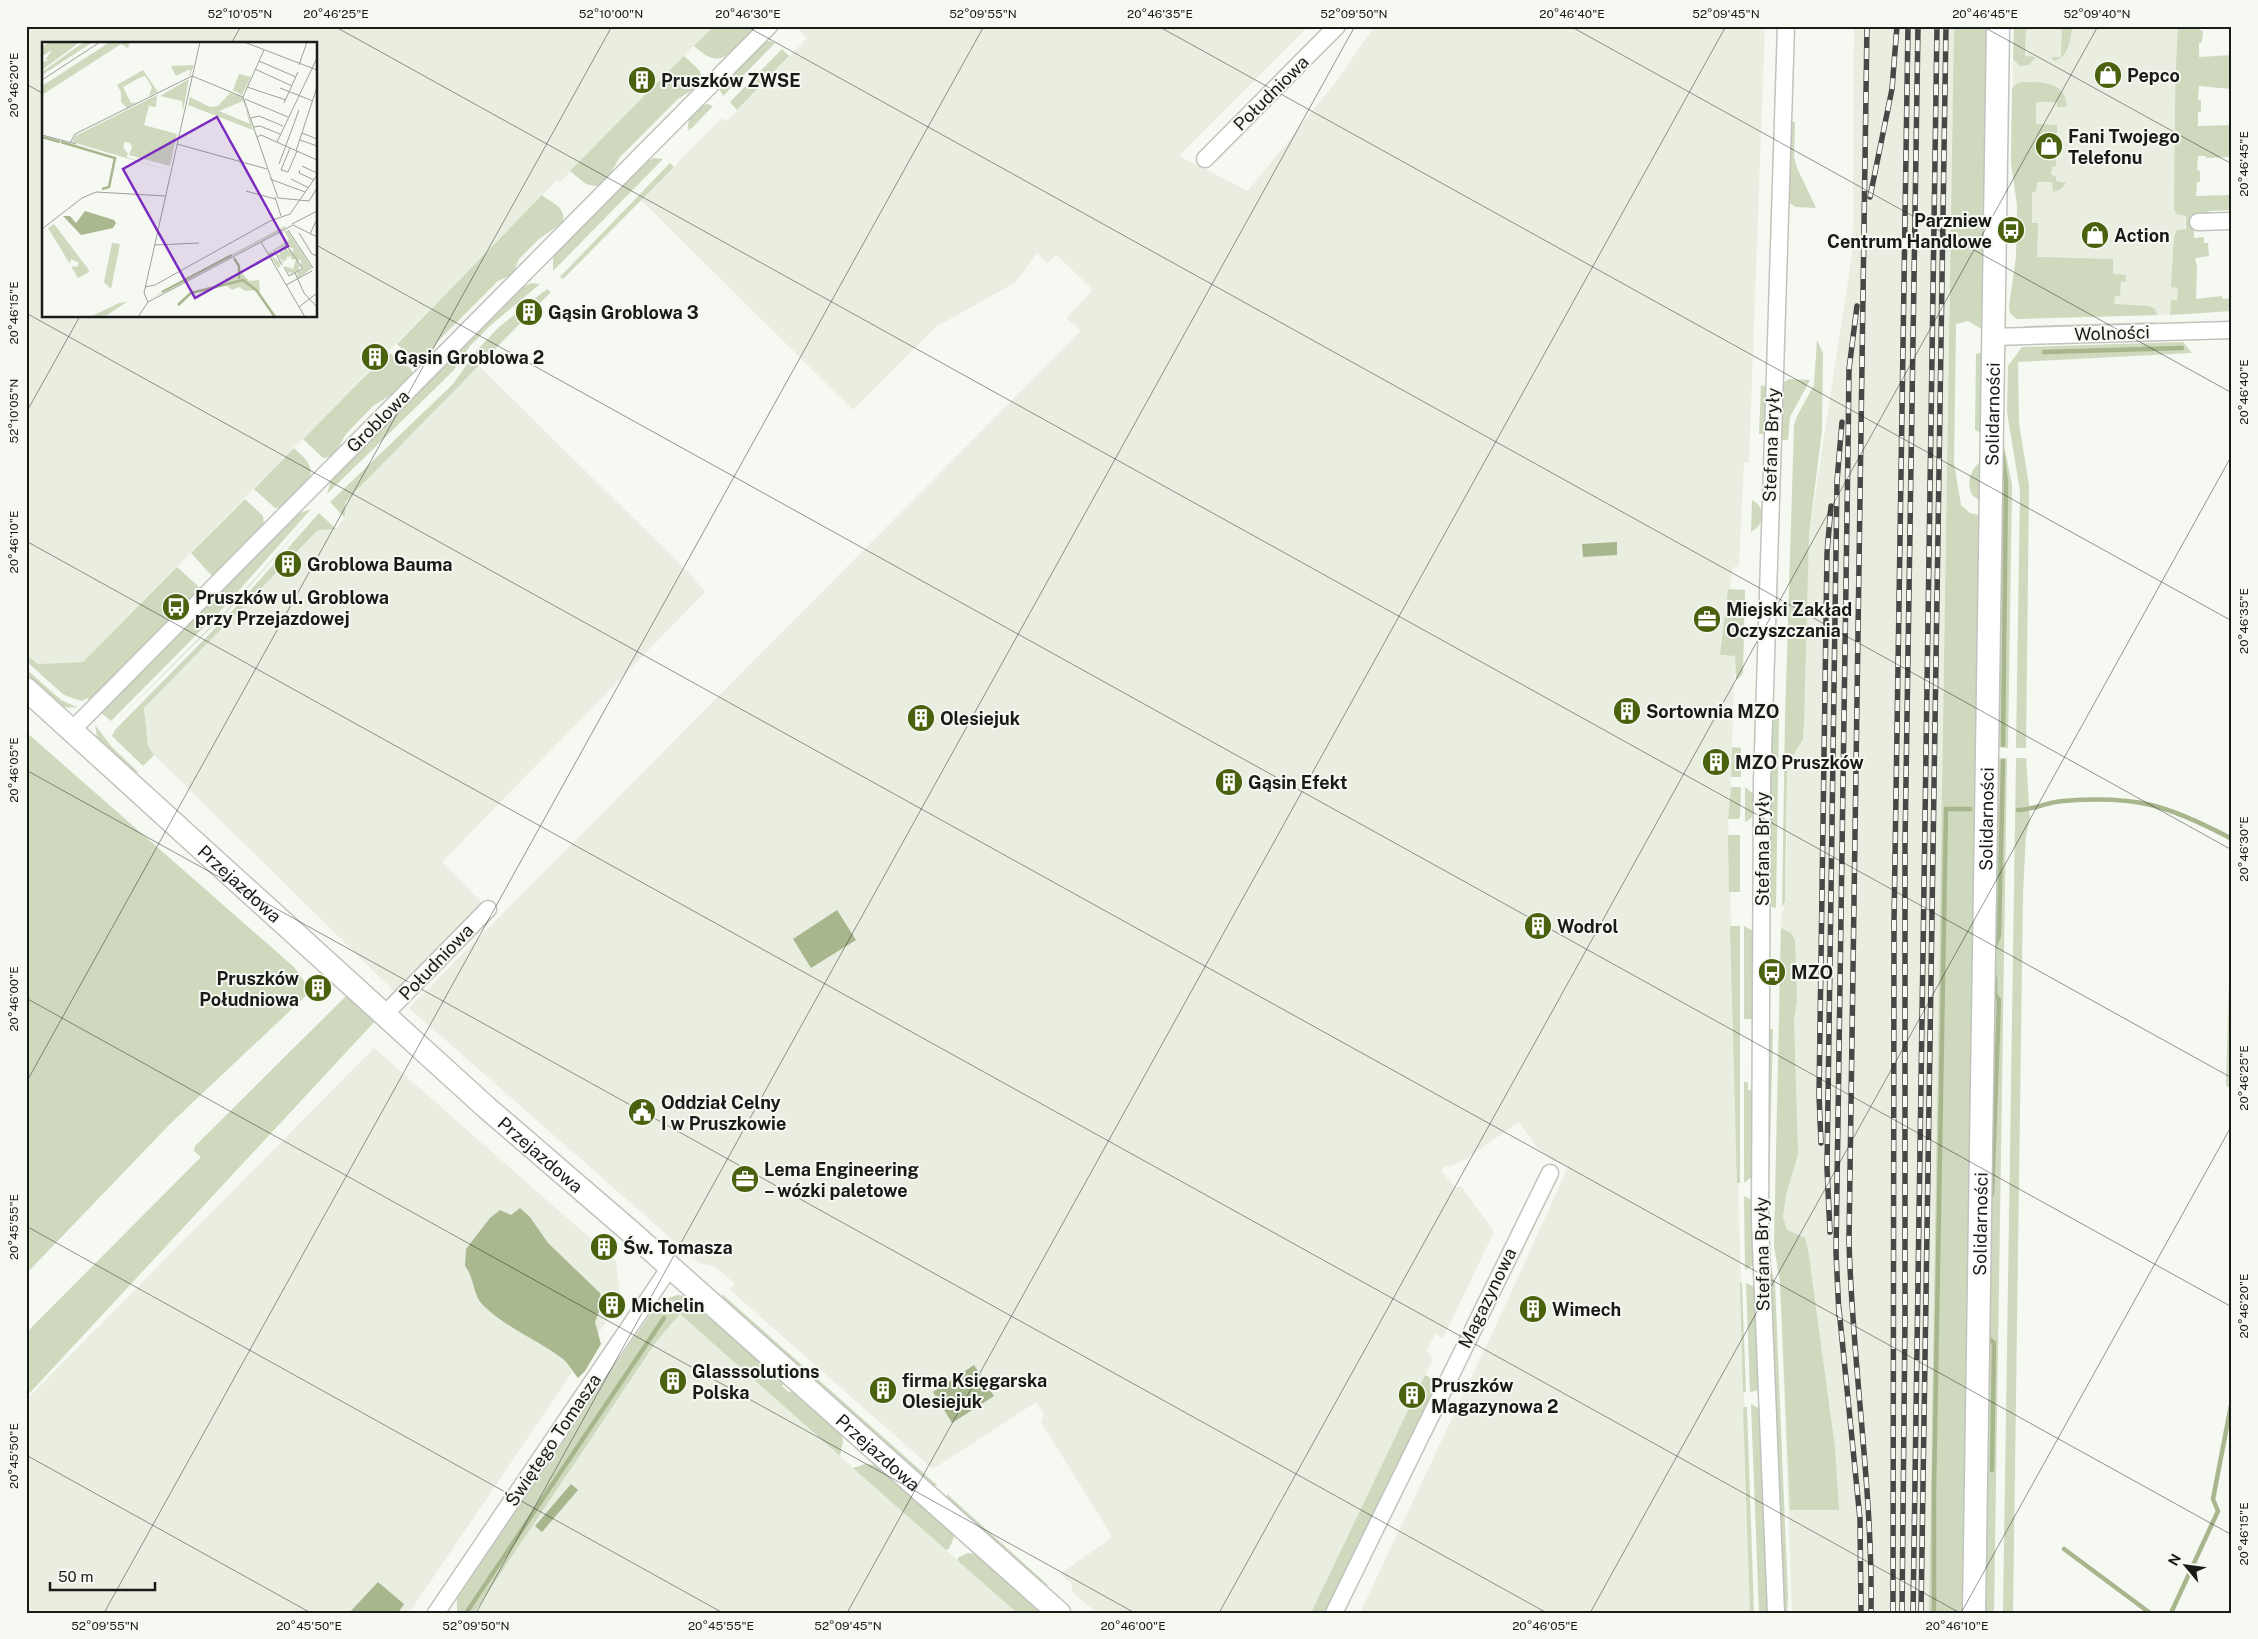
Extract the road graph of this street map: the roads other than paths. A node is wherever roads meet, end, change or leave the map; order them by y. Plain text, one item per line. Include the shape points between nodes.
1 (769, 26) edge
2 (1337, 26) edge
3 (1786, 26) edge
4 (1998, 26) edge
5 (1205, 159) dead end
6 (2232, 221) edge
7 (2198, 222) dead end
8 (2232, 330) edge
9 (1993, 337) junction
10 (26, 689) edge
11 (72, 730) junction
12 (488, 909) dead end
13 (384, 1015) junction
14 (1550, 1173) dead end
15 (670, 1267) junction
16 (436, 1613) edge
17 (1060, 1613) edge
18 (1334, 1613) edge
19 (1776, 1613) edge
20 (1974, 1613) edge

1 - 11 street, Groblowa
2 - 5 street, Południowa
3 - 19 street, Stefana Bryły via 1768,542 1762,828 1760,1221
4 - 9 street, Solidarności
6 - 7 street
8 - 9 street, Wolności
9 - 20 street, Solidarności
10 - 11 street, Przejazdowa
11 - 13 street, Przejazdowa
12 - 13 street, Południowa
13 - 15 street, Przejazdowa
14 - 18 street, Magazynowa
15 - 16 street, Świętego Tomasza
15 - 17 street, Przejazdowa

